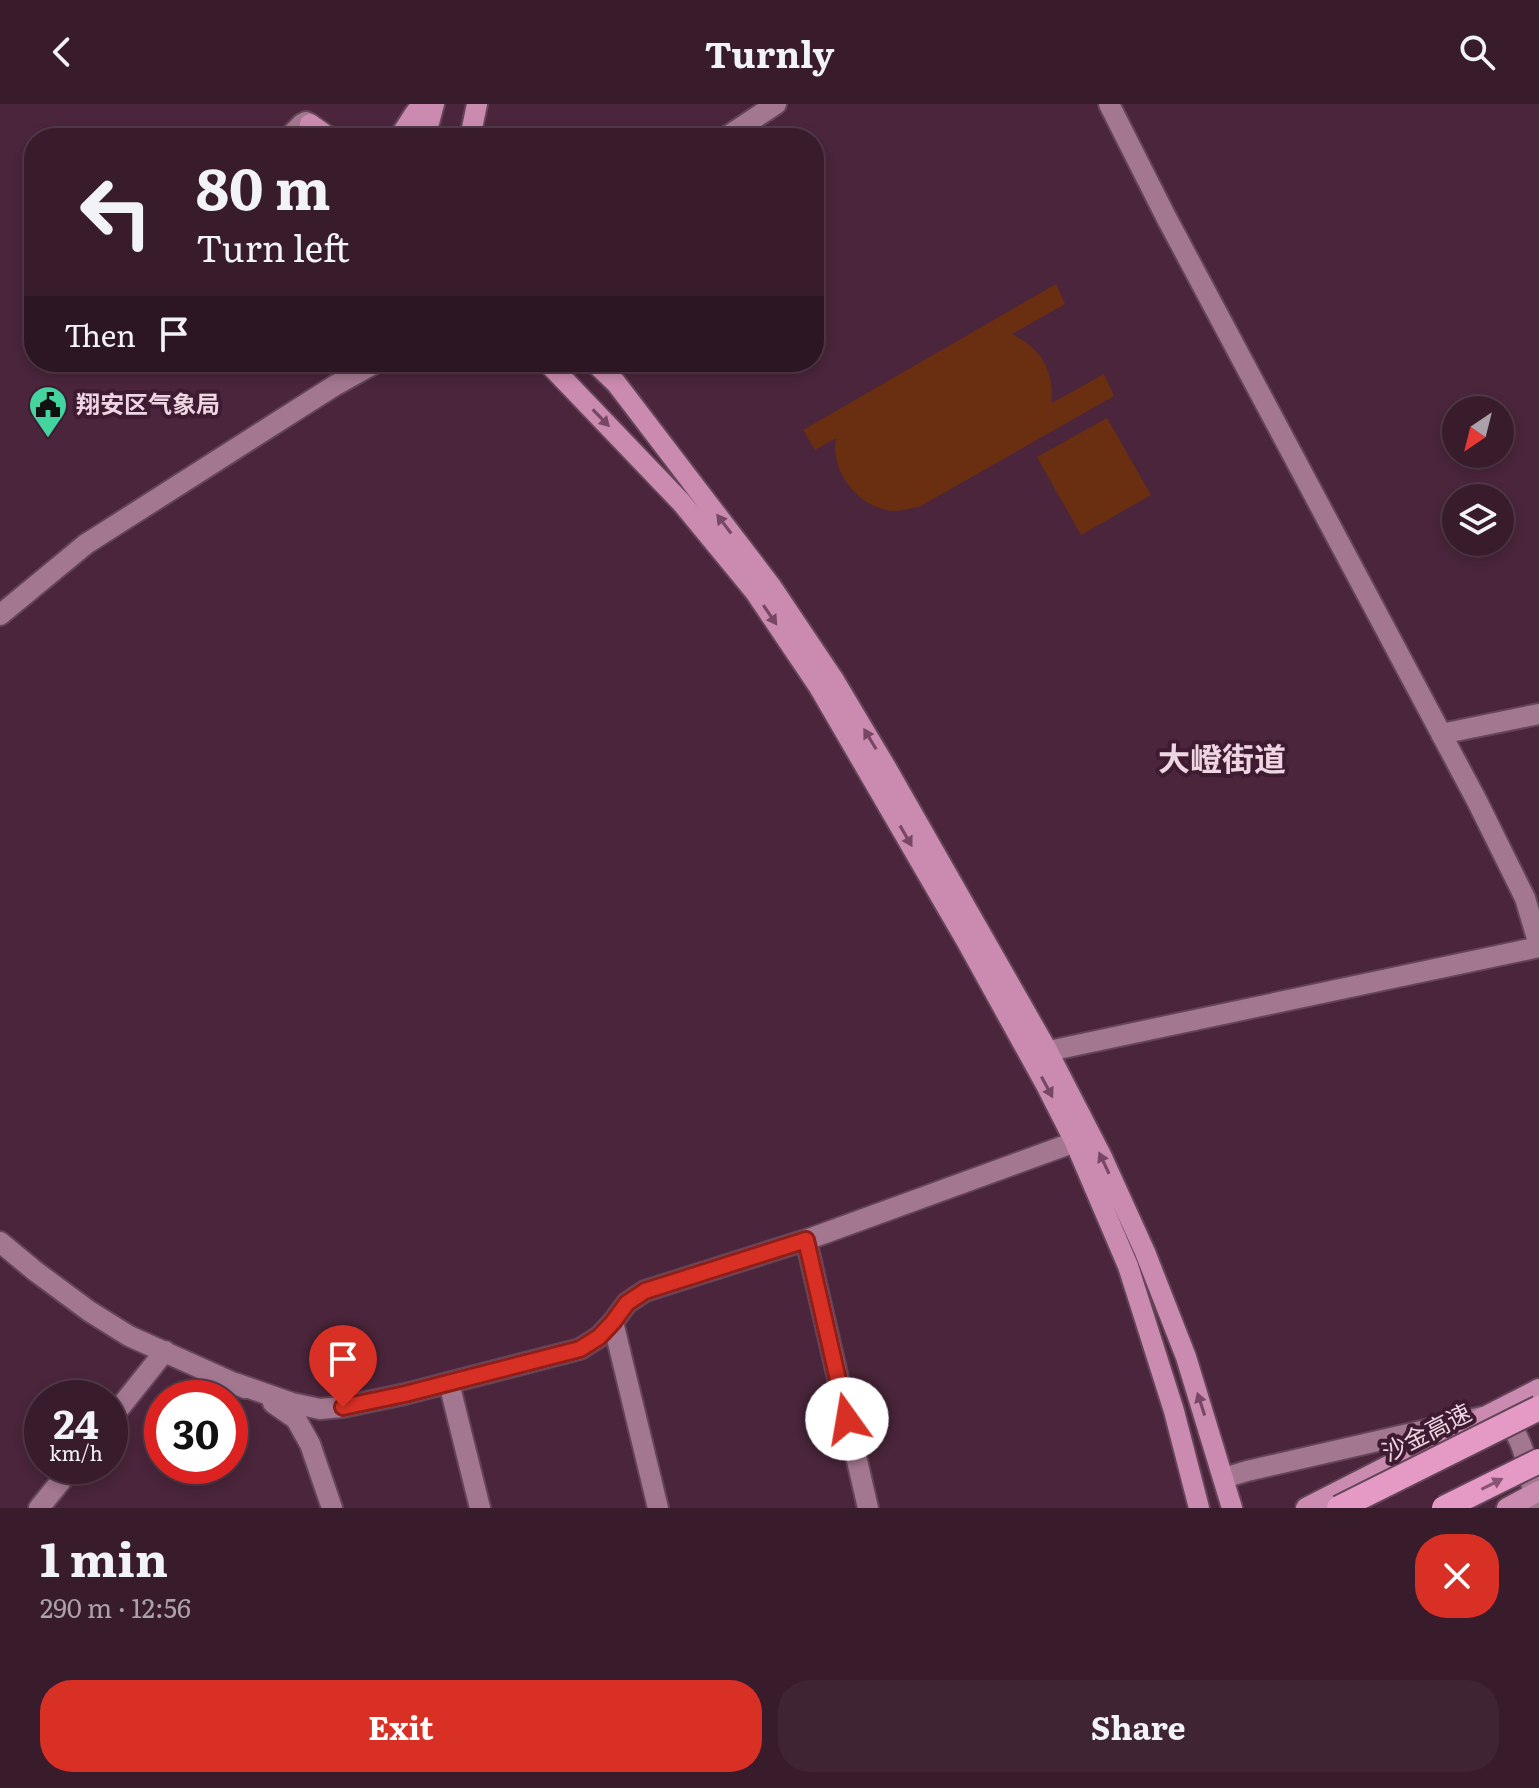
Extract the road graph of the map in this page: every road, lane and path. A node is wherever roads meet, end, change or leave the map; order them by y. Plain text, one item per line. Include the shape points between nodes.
1 (423, 104) edge
2 (434, 104) edge
3 (477, 104) edge
4 (776, 104) edge
5 (1116, 107) edge
6 (310, 124) joint
7 (298, 128) edge
8 (316, 128) edge
9 (406, 128) edge
10 (428, 128) edge
11 (472, 128) edge
12 (740, 128) edge
13 (335, 372) edge
14 (349, 372) edge
15 (359, 372) edge
16 (557, 372) edge
17 (604, 372) edge
18 (612, 372) edge
19 (616, 383) junction
20 (334, 386) junction
21 (0, 615) edge
22 (1539, 714) edge
23 (1441, 734) junction
24 (1539, 946) edge
25 (1038, 1053) junction
26 (1075, 1142) junction
27 (806, 1240) junction
28 (0, 1242) edge
29 (613, 1322) junction
30 (165, 1351) junction
31 (228, 1380) edge
32 (449, 1383) junction
33 (248, 1388) edge
34 (248, 1389) edge
35 (1539, 1389) edge
36 (128, 1397) edge
37 (1539, 1408) edge
38 (320, 1409) junction
39 (1482, 1417) junction
40 (309, 1442) junction
41 (1539, 1461) edge
42 (1224, 1478) junction
43 (58, 1484) edge
44 (1536, 1498) edge
45 (39, 1508) edge
46 (332, 1508) edge
47 (480, 1508) edge
48 (658, 1508) edge
49 (868, 1508) edge
50 (1199, 1508) edge
51 (1232, 1508) edge
52 (1306, 1508) edge
53 (1339, 1508) edge
54 (1444, 1508) edge
55 (1507, 1508) edge

1 - 9 main road
2 - 10 main road
3 - 11 main road
4 - 12 street
5 - 23 street via 1166,217
6 - 7 street
6 - 8 main road
13 - 20 street
14 - 20 street
15 - 20 street
16 -> 25 main road via 681,502 755,592 819,687
17 - 19 main road
18 - 19 street
25 -> 19 main road via 834,680 771,586
20 - 21 street via 86,544
22 - 23 street
23 - 24 street via 1525,898
24 - 25 street
25 -> 26 main road
42 -> 25 main road via 1186,1357 1145,1252 1102,1157
26 - 27 street
26 - 50 main road via 1128,1266
27 - 29 street via 645,1291
27 - 49 street
28 - 30 street via 89,1311
29 - 32 street via 580,1349
29 - 48 street
30 - 31 street
30 - 36 street
32 - 38 street
32 - 47 street
33 - 38 street
34 - 40 street via 296,1419
35 - 39 main road
37 - 53 highway, 沙金高速, bridge
38 - 40 street via 311,1416
39 - 42 street
39 - 44 street via 1498,1417 1515,1430
39 - 52 main road
40 - 46 street
54 -> 41 highway, bridge
42 - 51 main road
43 - 45 street
44 - 55 main road

